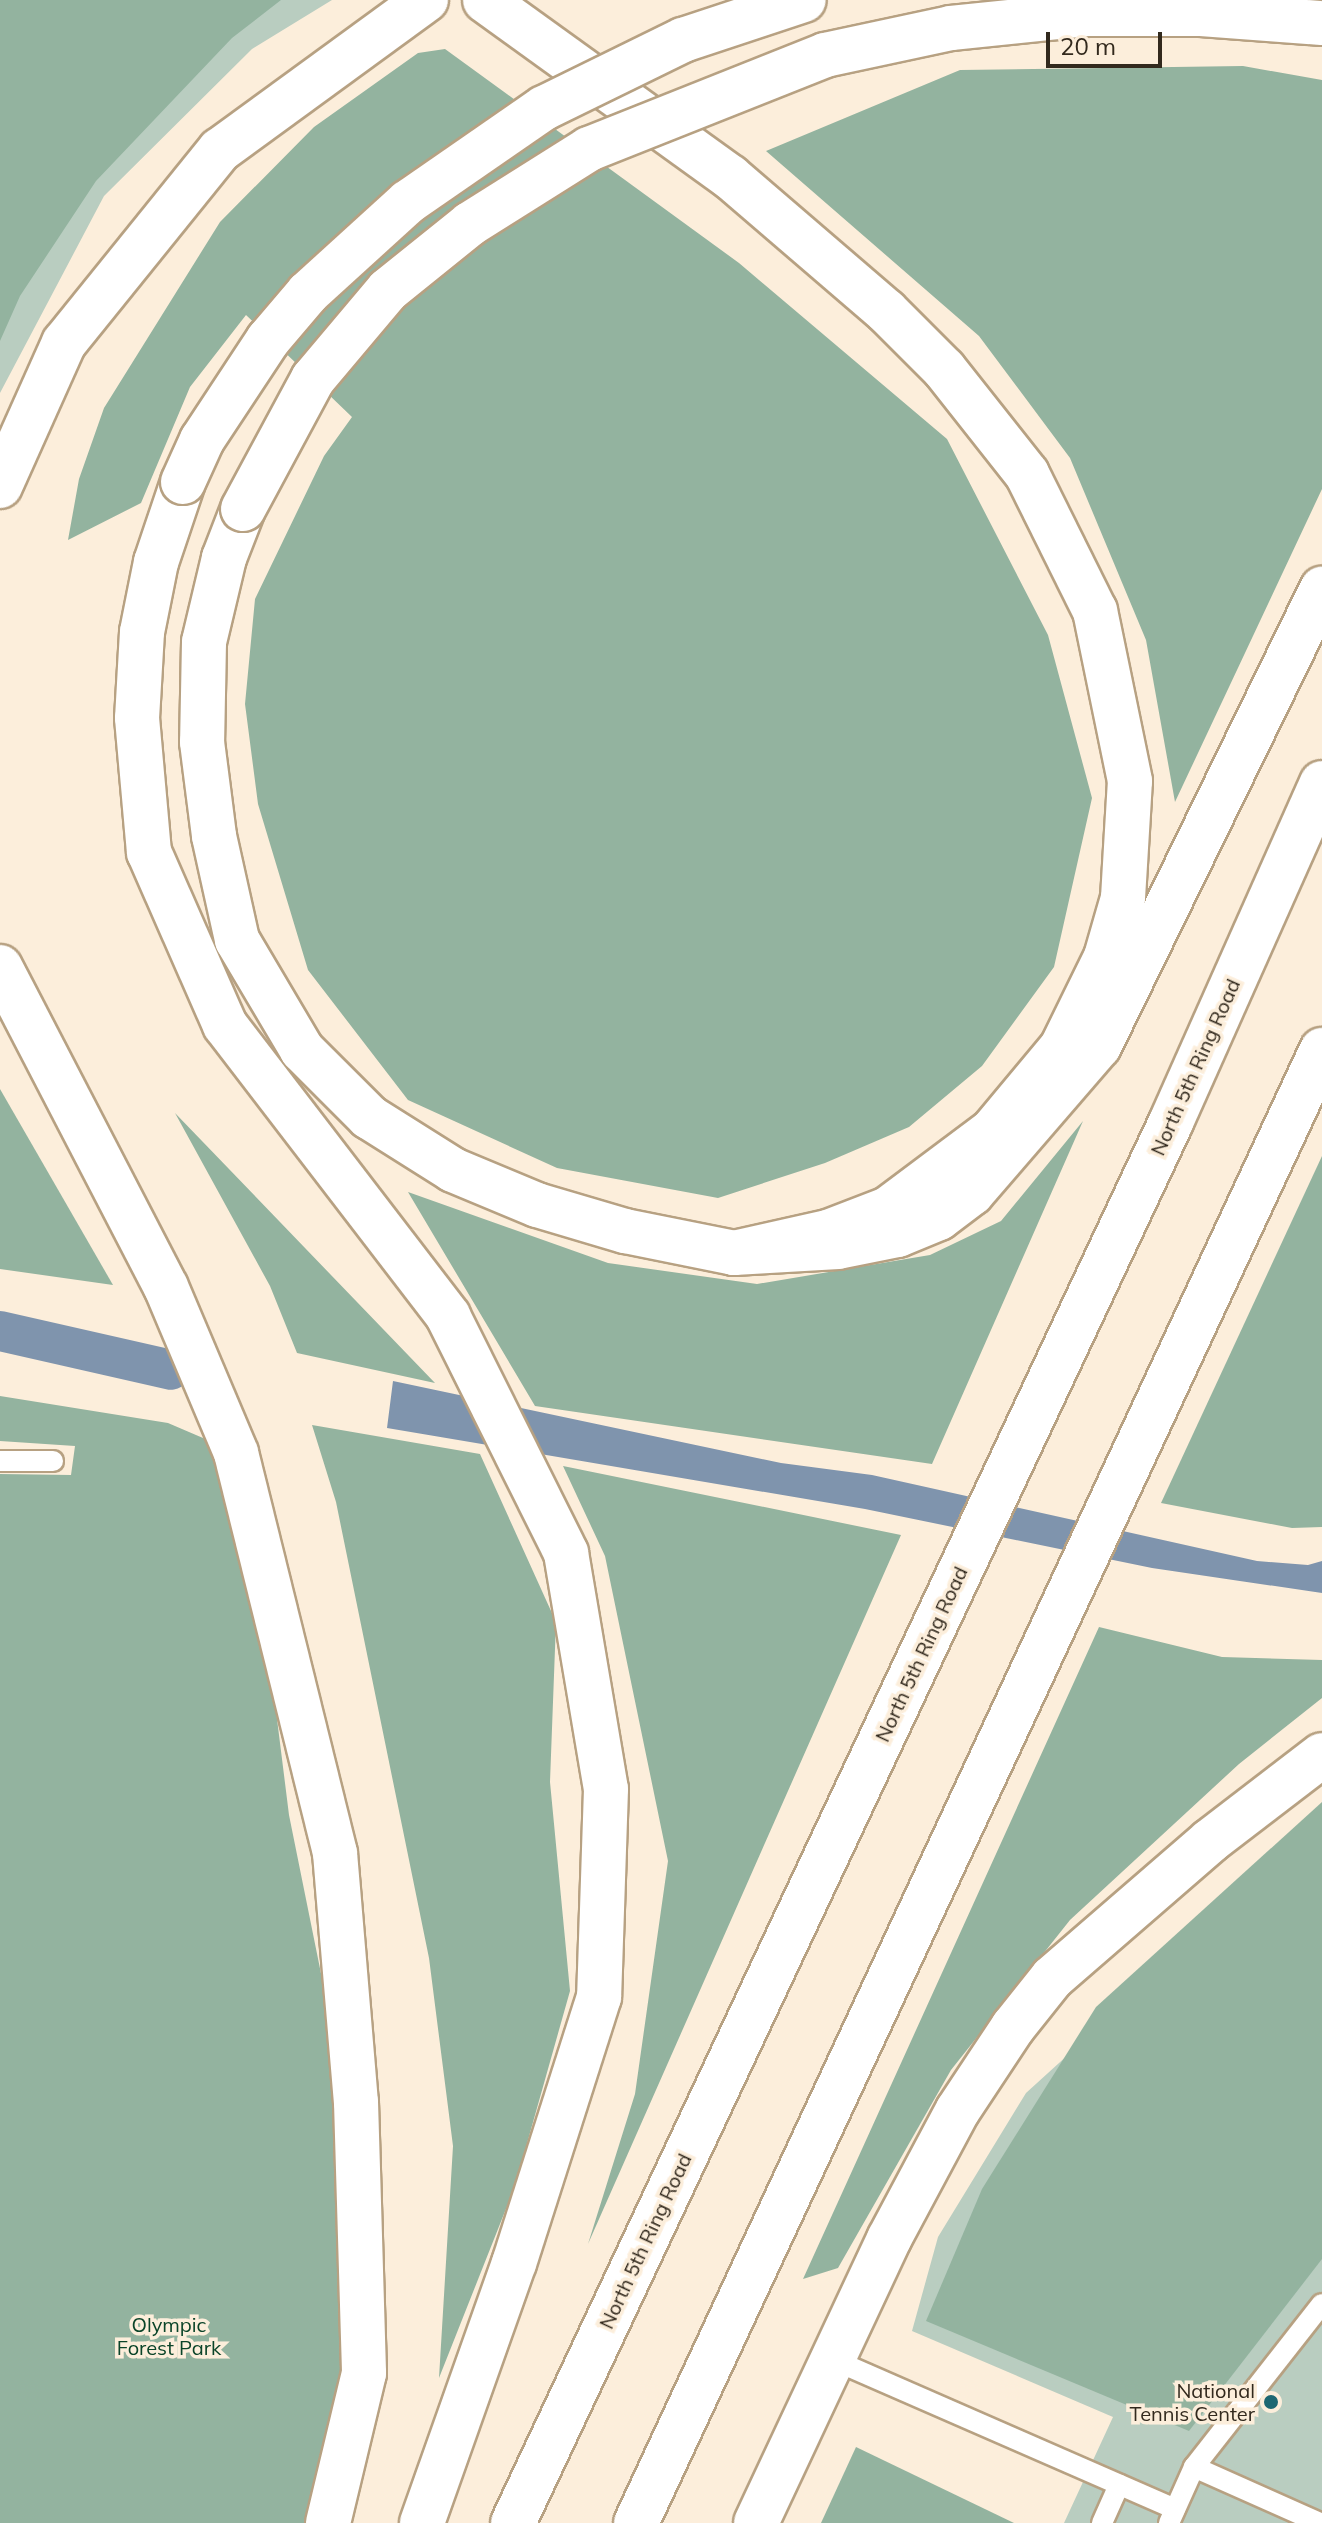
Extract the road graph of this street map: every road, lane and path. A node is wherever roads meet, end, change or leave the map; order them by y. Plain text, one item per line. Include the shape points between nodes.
1 (426, 0) edge
2 (485, 0) edge
3 (804, 0) edge
4 (1322, 23) edge
5 (0, 486) edge
6 (1322, 589) edge
7 (1322, 783) edge
8 (0, 967) edge
9 (1322, 1050) edge
10 (1311, 1079) edge
11 (734, 1253) junction
12 (0, 1461) edge
13 (53, 1461) dead end
14 (1322, 1755) edge
15 (1322, 2304) edge
16 (834, 2360) junction
17 (1194, 2467) junction
18 (1119, 2485) junction
19 (1172, 2516) edge
20 (328, 2523) edge
21 (422, 2523) edge
22 (513, 2523) edge
23 (636, 2523) edge
24 (756, 2523) edge
25 (1102, 2523) edge
26 (1320, 2523) edge

1 - 5 main road via 220,150 64,343
2 - 11 main road via 730,177 886,311 944,369 1027,474 1073,560 1095,611 1121,717 1130,781 1123,898 1101,969 1062,1047 992,1131 888,1209 828,1232
3 - 21 main road, bridge via 683,40 544,108 408,202 308,293 268,340 202,440 156,562 142,632 137,718 149,852 225,1025 448,1316 566,1553 582,1623 606,1789 599,1997 514,2263
4 - 11 main road, bridge via 1201,14 1100,14 951,28 825,55 589,149 470,224 388,290 313,379 243,509 224,558 204,642 202,742 214,836 237,940 302,1050 369,1117 453,1170 537,1205 625,1231
6 - 11 main road via 1099,1046 972,1193 939,1218 898,1235 838,1247
7 - 22 main road, North 5th Ring Road via 1007,1470
8 - 20 main road via 166,1287 236,1453 335,1853 356,2102 364,2373
9 - 10 main road
10 - 23 main road
12 - 13 lane
14 - 16 main road via 1210,1841 1052,1978 958,2110 889,2239
15 - 17 lane
16 - 18 lane
16 - 24 main road
17 - 19 lane
17 - 26 lane
18 - 19 lane
18 - 25 lane

